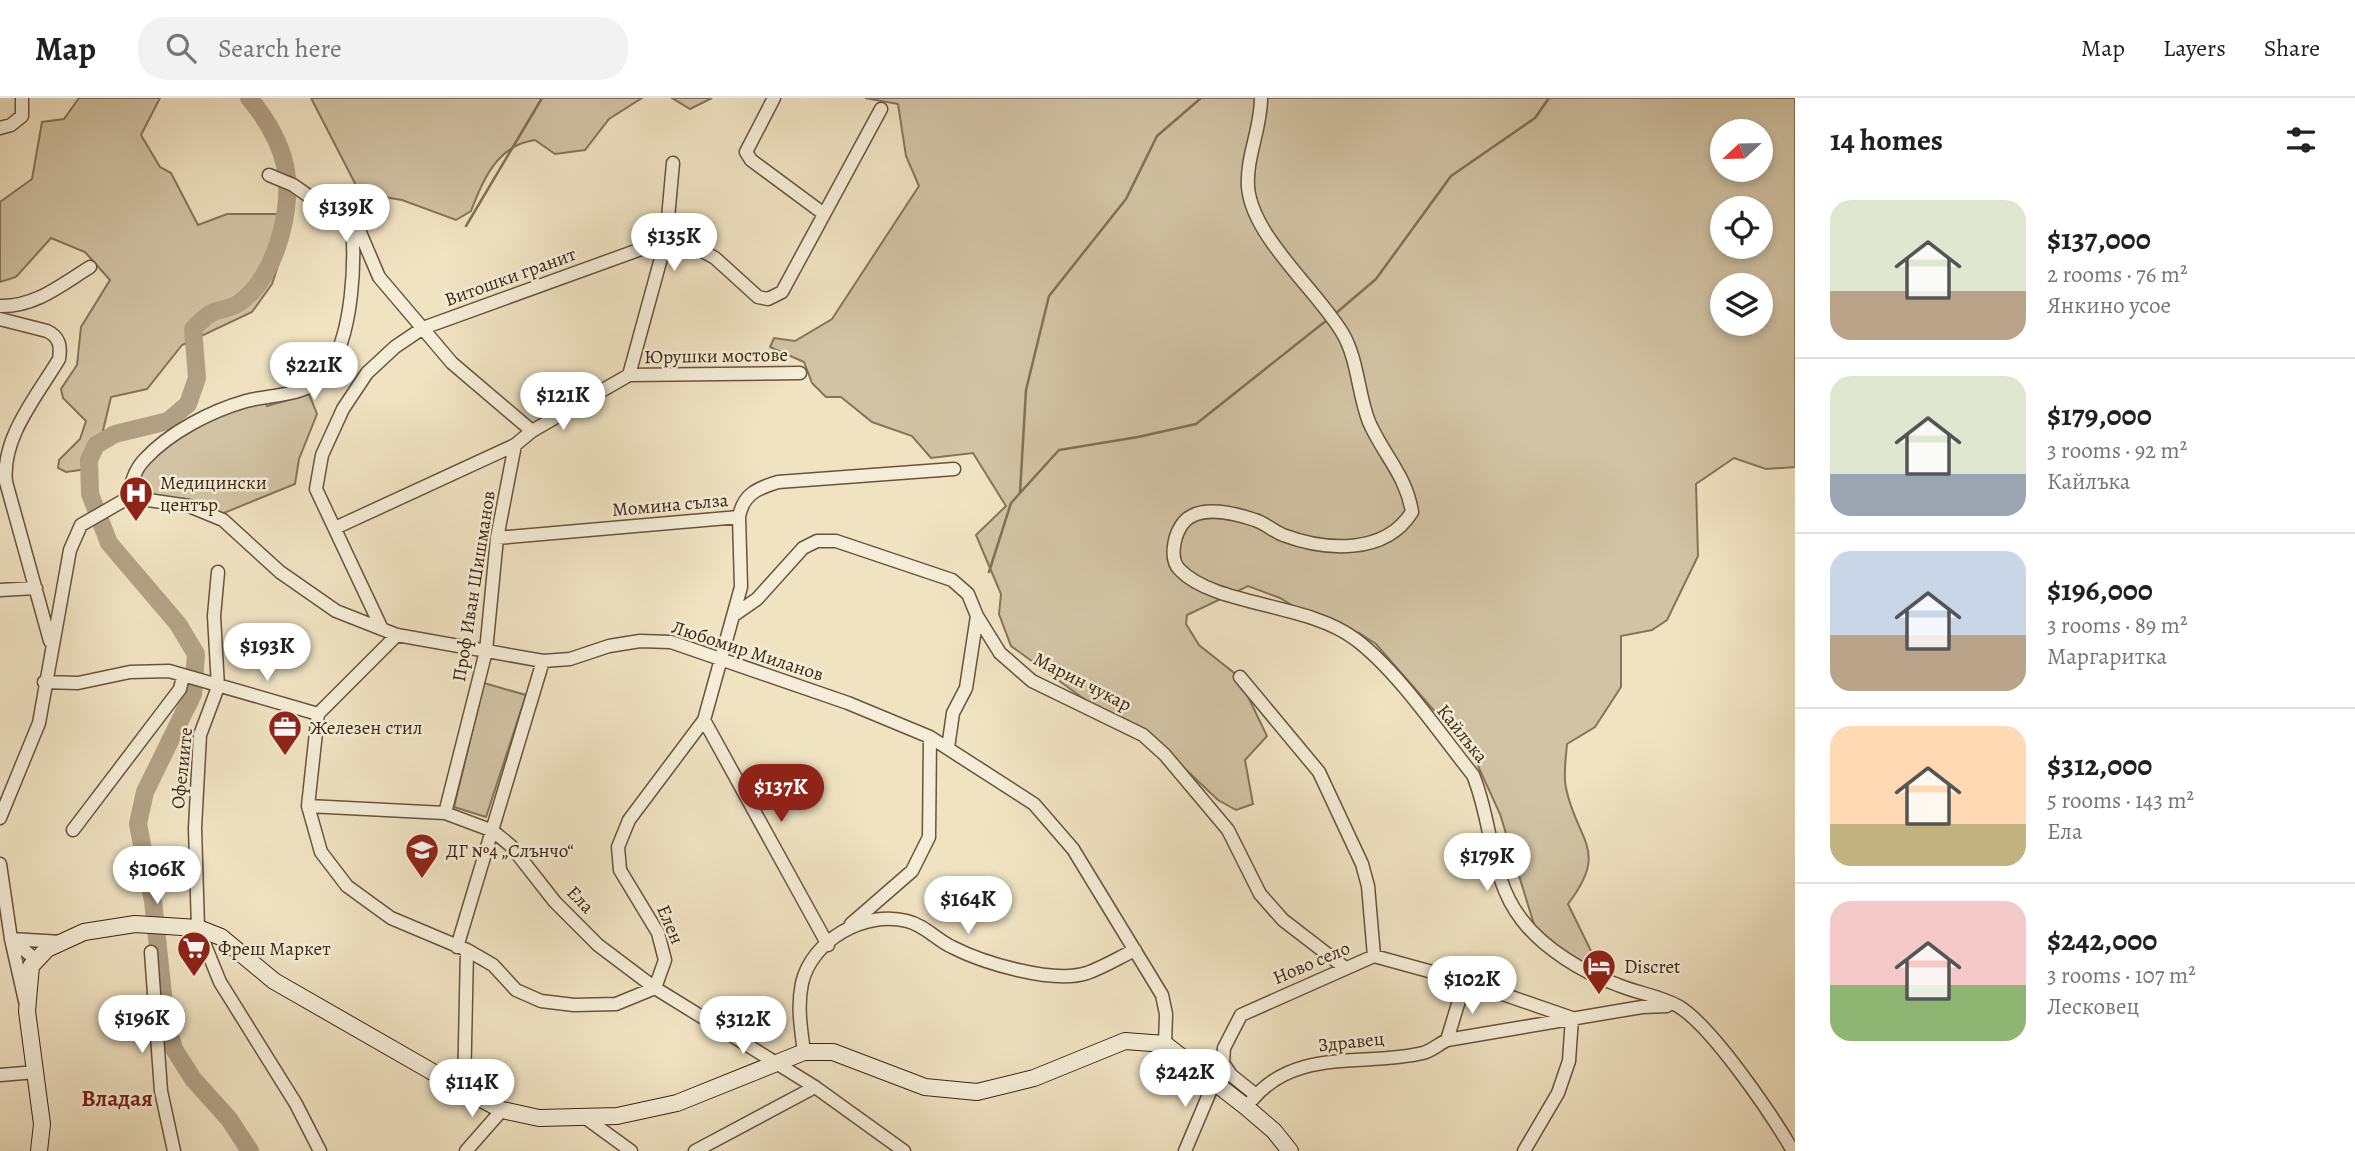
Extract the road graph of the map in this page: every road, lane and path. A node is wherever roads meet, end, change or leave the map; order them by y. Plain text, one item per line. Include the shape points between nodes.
1 (22, 98) edge
2 (774, 98) edge
3 (1261, 98) edge
4 (881, 108) dead end
5 (0, 128) edge
6 (673, 163) dead end
7 (269, 175) dead end
8 (351, 213) junction
9 (824, 214) junction
10 (666, 240) junction
11 (90, 267) dead end
12 (0, 306) edge
13 (0, 320) edge
14 (423, 328) junction
15 (800, 373) dead end
16 (629, 375) junction
17 (532, 431) junction
18 (515, 445) junction
19 (954, 469) dead end
20 (3, 483) edge
21 (128, 498) junction
22 (739, 517) junction
23 (335, 528) junction
24 (497, 538) junction
25 (218, 572) dead end
26 (36, 588) junction
27 (0, 590) edge
28 (734, 615) junction
29 (977, 616) junction
30 (381, 627) junction
31 (397, 635) junction
32 (51, 645) junction
33 (486, 651) junction
34 (721, 660) junction
35 (543, 662) junction
36 (183, 676) junction
37 (1240, 677) dead end
38 (44, 682) junction
39 (212, 685) junction
40 (318, 714) junction
41 (705, 720) junction
42 (930, 737) junction
43 (948, 748) junction
44 (308, 806) junction
45 (445, 813) junction
46 (0, 818) edge
47 (72, 830) dead end
48 (493, 831) junction
49 (0, 864) edge
50 (851, 925) junction
51 (198, 928) junction
52 (6, 937) edge
53 (62, 942) junction
54 (828, 945) junction
55 (462, 949) junction
56 (1135, 950) junction
57 (151, 952) dead end
58 (1374, 956) junction
59 (35, 959) junction
60 (1344, 967) junction
61 (1465, 982) junction
62 (655, 988) junction
63 (1678, 1006) junction
64 (27, 1012) junction
65 (1572, 1018) junction
66 (1447, 1040) junction
67 (1165, 1044) junction
68 (804, 1052) junction
69 (775, 1063) junction
70 (36, 1072) junction
71 (0, 1075) edge
72 (1214, 1080) junction
73 (815, 1087) junction
74 (464, 1090) junction
75 (1251, 1101) junction
76 (502, 1110) junction
77 (587, 1119) junction
78 (39, 1151) edge
79 (174, 1151) edge
80 (320, 1151) edge
81 (466, 1151) edge
82 (631, 1151) edge
83 (695, 1151) edge
84 (904, 1151) edge
85 (1185, 1151) edge
86 (1290, 1151) edge
87 (1524, 1151) edge
88 (1793, 1151) edge

1 - 5 street via 22,116
2 - 9 street via 746,152
3 - 63 street, Кайлъка via 1261,123 1251,155 1248,188 1255,213 1345,338 1369,420 1408,488 1412,512 1388,538 1364,546 1283,535 1255,520 1208,511 1194,514 1181,525 1173,549 1177,568 1198,585 1328,622 1375,656 1473,775 1499,880 1522,920 1565,958 1615,984
4 - 9 street
6 - 10 street
7 - 8 street via 320,204
8 - 14 street via 379,277
8 - 21 street via 352,299 338,349 325,374 309,386 247,401 190,425 145,459 133,477
9 - 10 street via 782,292 768,299 758,297 715,258 684,241
10 - 14 street, Витошки гранит
10 - 16 street
11 - 12 street via 33,302
13 - 20 street via 47,331 58,340 59,359 10,443
14 - 17 street via 452,363
14 - 23 street, Витошки гранит via 395,346 367,373 322,455 316,489
15 - 16 street, Юрушки мостове
16 - 17 street, Юрушки мостове
17 - 18 street, Юрушки мостове
18 - 23 street, Юрушки мостове
18 - 24 street, Проф Иван Шишманов
19 - 22 street, Момина сълза via 778,482 749,495
20 - 26 street
21 - 30 street, Любомир Миланов via 189,506 223,520 280,572 336,611
21 - 32 street via 80,525 70,551
22 - 24 street, Момина сълза
22 - 28 street, Елен via 741,587
23 - 30 street, Витошки гранит
24 - 33 street, Проф Иван Шишманов
25 - 39 street, Офелиите
26 - 27 street
26 - 32 street
28 - 29 street, Марин чукар via 757,599 803,548 817,541 836,541 952,580 968,594
28 - 34 street, Елен
29 - 43 street via 966,688 953,713
29 - 60 street, Марин чукар via 1000,653 1032,681 1120,722 1165,755 1228,830 1260,894 1283,920
30 - 31 street, Любомир Миланов
31 - 33 street, Любомир Миланов
31 - 40 street
32 - 38 street
33 - 35 street, Любомир Миланов
33 - 45 street, Проф Иван Шишманов
34 - 35 street, Любомир Миланов via 670,642 640,641
34 - 41 street, Елен
34 - 42 street, Любомир Миланов via 848,703
35 - 48 street
36 - 38 street via 169,671 130,672 78,682
36 - 39 street
36 - 47 street via 180,689
37 - 58 street via 1320,772 1362,864
38 - 46 street via 39,723
39 - 40 street
39 - 51 street, Офелиите via 200,735 195,828
40 - 44 street
41 - 54 street
41 - 62 street, Елен via 629,820 618,847 620,870 658,933 665,960
42 - 43 street, Любомир Миланов
42 - 50 street via 929,837 912,871
43 - 56 street, Любомир Миланов via 1034,804 1073,849
44 - 45 street, Ела
44 - 55 street via 321,852 347,886 391,918
45 - 48 street, Ела
48 - 55 street
48 - 62 street, Ела via 598,945
49 - 52 street
50 - 54 street
50 - 56 street via 908,921 980,961 1037,973 1085,974
51 - 53 street via 135,924 84,932
51 - 74 street via 221,937 274,981
51 - 80 street, Офелиите via 219,982 296,1104
52 - 53 street
52 - 59 street
52 - 64 street
53 - 59 street
54 - 68 street via 813,958 803,982 799,1016
55 - 62 street via 493,965 516,990 541,1002 574,1006 616,1003
55 - 74 street
56 - 67 street, Любомир Миланов via 1163,995
57 - 79 street via 161,1091
58 - 60 street, Ново село
58 - 61 street, Ново село
59 - 64 street via 28,978
60 - 75 street, Ново село via 1241,1015 1224,1048 1223,1063
61 - 65 street, Ново село
61 - 66 street
62 - 69 street, Ела
63 - 65 street, Здравец
63 - 88 street, Кайлъка via 1770,1111
64 - 70 street
65 - 66 street, Здравец
65 - 87 street via 1569,1061 1558,1093
66 - 75 street, Здравец via 1425,1053 1294,1069
67 - 68 street via 1125,1041 1034,1078 977,1092 925,1087 833,1052
67 - 72 street
68 - 69 street
69 - 73 street, Ела
69 - 77 street via 677,1103
70 - 71 street
70 - 78 street via 42,1124
72 - 75 street
72 - 85 street
73 - 83 street
73 - 84 street, Ела
74 - 76 street
75 - 86 street
76 - 77 street via 539,1118
76 - 81 street
77 - 82 street

